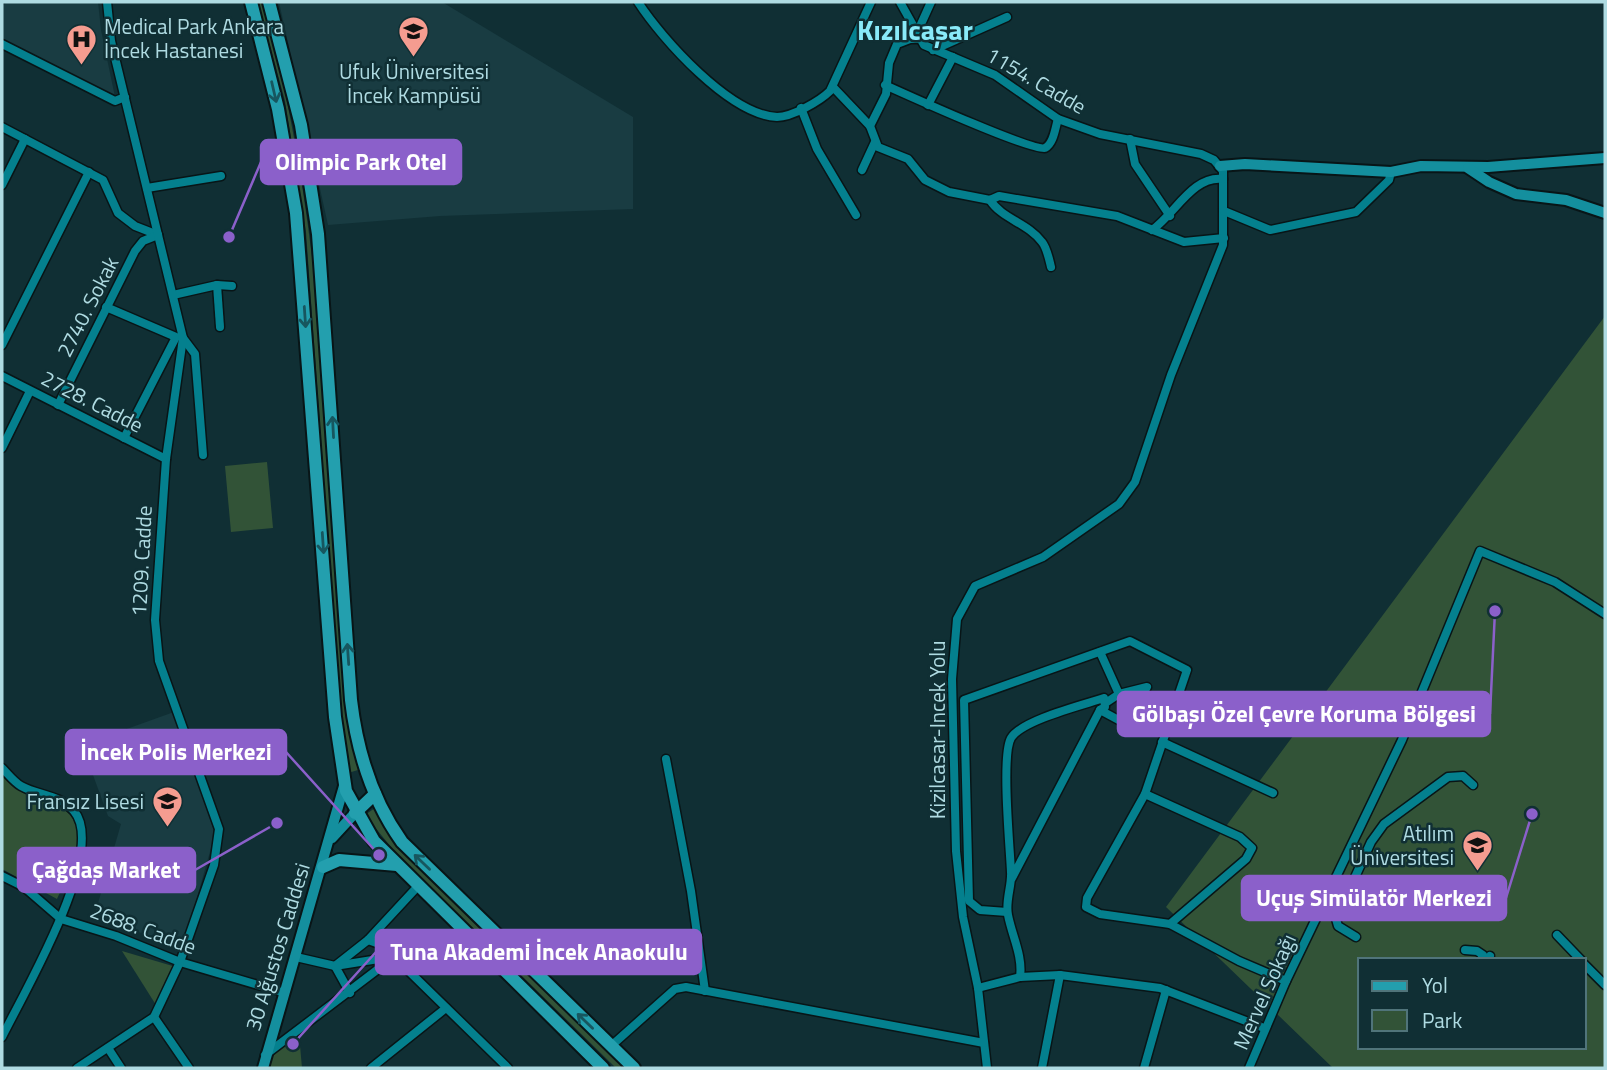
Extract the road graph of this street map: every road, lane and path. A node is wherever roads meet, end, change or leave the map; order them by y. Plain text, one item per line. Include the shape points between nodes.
1 (107, 2) edge
2 (251, 2) edge
3 (269, 2) edge
4 (638, 2) edge
5 (871, 2) edge
6 (900, 2) edge
7 (931, 2) edge
8 (1007, 17) dead end
9 (919, 36) junction
10 (2, 44) edge
11 (932, 50) junction
12 (953, 57) junction
13 (885, 85) junction
14 (833, 87) junction
15 (125, 97) junction
16 (928, 105) junction
17 (801, 108) junction
18 (1058, 119) junction
19 (870, 126) junction
20 (2, 127) edge
21 (25, 139) junction
22 (1130, 139) junction
23 (875, 142) junction
24 (1605, 158) edge
25 (1220, 166) junction
26 (1468, 168) junction
27 (862, 170) dead end
28 (89, 172) junction
29 (1391, 172) junction
30 (221, 176) dead end
31 (1223, 179) junction
32 (2, 185) edge
33 (147, 188) junction
34 (990, 200) junction
35 (1224, 211) junction
36 (1605, 213) edge
37 (856, 215) dead end
38 (1170, 216) junction
39 (1152, 230) junction
40 (158, 235) junction
41 (1224, 238) junction
42 (1051, 267) dead end
43 (218, 285) junction
44 (232, 286) dead end
45 (173, 295) junction
46 (106, 307) junction
47 (220, 327) dead end
48 (183, 338) junction
49 (2, 345) edge
50 (2, 376) edge
51 (30, 391) junction
52 (58, 405) junction
53 (124, 438) junction
54 (2, 448) edge
55 (203, 455) dead end
56 (166, 459) junction
57 (1605, 614) edge
58 (1100, 652) junction
59 (1119, 694) junction
60 (1107, 702) junction
61 (1100, 710) junction
62 (1162, 742) junction
63 (666, 759) dead end
64 (2, 768) edge
65 (368, 778) junction
66 (1473, 785) dead end
67 (344, 786) junction
68 (1273, 793) dead end
69 (375, 794) junction
70 (1144, 794) junction
71 (355, 813) junction
72 (332, 838) junction
73 (397, 864) junction
74 (323, 867) junction
75 (2, 876) edge
76 (1012, 880) junction
77 (419, 885) junction
78 (1007, 912) junction
79 (61, 919) junction
80 (1170, 924) junction
81 (1556, 935) dead end
82 (1356, 937) dead end
83 (368, 940) junction
84 (1465, 950) dead end
85 (296, 957) junction
86 (394, 957) junction
87 (1487, 958) edge
88 (1579, 958) edge
89 (180, 962) junction
90 (335, 966) junction
91 (1586, 966) edge
92 (1060, 975) junction
93 (1020, 977) junction
94 (1286, 981) junction
95 (1605, 985) edge
96 (978, 988) junction
97 (1166, 990) junction
98 (705, 992) junction
99 (285, 993) junction
100 (350, 993) junction
101 (446, 1008) junction
102 (154, 1017) junction
103 (1264, 1028) junction
104 (2, 1037) edge
105 (984, 1043) junction
106 (611, 1046) junction
107 (108, 1048) junction
108 (265, 1055) junction
109 (90, 1065) edge
110 (504, 1067) edge
111 (76, 1068) edge
112 (121, 1068) edge
113 (189, 1068) edge
114 (263, 1068) edge
115 (371, 1068) edge
116 (603, 1068) edge
117 (634, 1068) edge
118 (986, 1068) edge
119 (1042, 1068) edge
120 (1144, 1068) edge
121 (1250, 1068) edge

1 - 15 street, 1209. Cadde
2 -> 67 main road via 278,109 296,213
65 -> 3 main road via 351,700 318,234 301,125
4 - 17 street via 678,53 748,109 774,117
5 - 14 street
6 - 9 street, 1154. Cadde
7 - 9 street
8 - 11 street
9 - 11 street, 1154. Cadde
9 - 13 street via 897,44
10 - 15 street via 115,101
11 - 12 street, 1154. Cadde
12 - 16 street
12 - 18 street, 1154. Cadde via 995,75
13 - 16 street
13 - 19 street via 886,94
14 - 17 street via 823,98
14 - 19 street
15 - 33 street, 1209. Cadde
16 - 18 street via 1035,149 1050,144
17 - 37 street via 817,149
18 - 22 street, 1154. Cadde
19 - 23 street
20 - 21 street
21 - 28 street
21 - 32 street
22 - 25 street, 1154. Cadde via 1200,154
22 - 38 street via 1135,164
23 - 27 street
23 - 34 street via 908,159 931,184
24 - 26 street
25 - 29 street
25 - 31 street, Kizilcasar-Incek Yolu
26 - 29 street via 1421,166
26 - 36 street via 1516,194 1566,200
28 - 40 street via 103,180 118,213
28 - 49 street
29 - 35 street via 1389,180 1356,212 1270,230
30 - 33 street
31 - 35 street, Kizilcasar-Incek Yolu
31 - 38 street via 1208,178 1197,184
33 - 40 street, 1209. Cadde
34 - 39 street via 999,197 1117,216
34 - 42 street via 1043,243
35 - 41 street, Kizilcasar-Incek Yolu
38 - 39 street
39 - 41 street via 1184,242
40 - 45 street, 1209. Cadde
40 - 46 street, 2740. Sokak via 143,241 135,251
41 - 96 street, Kizilcasar-Incek Yolu via 1135,482 1119,504 1042,557 975,586 957,619 952,781 963,917
43 - 44 street
43 - 45 street
43 - 47 street
45 - 48 street, 1209. Cadde
46 - 52 street, 2740. Sokak
46 - 53 street via 176,337
48 - 55 street via 195,354
48 - 56 street, 1209. Cadde
50 - 51 street, 2728. Cadde
51 - 52 street, 2728. Cadde
51 - 54 street
52 - 53 street, 2728. Cadde
53 - 56 street, 2728. Cadde
56 - 89 street, 1209. Cadde via 155,620 159,661 219,829 214,865
57 - 94 street, Mervel Sokağı via 1555,582 1480,551 1413,714
58 - 59 street
58 - 62 street via 1130,641 1187,670
58 - 78 street via 964,700 969,901 980,910
59 - 60 street
59 - 61 street via 1147,687 1126,724
60 - 61 street
60 - 76 street via 1104,698 1032,723 1011,737 1007,779
61 - 76 street
62 - 68 street
62 - 70 street
63 - 98 street
64 - 79 street via 21,786 60,800 79,819 84,837 81,858
65 - 67 main road via 355,778
65 - 69 main road
66 - 82 street via 1463,776 1448,777 1377,833 1336,919 1338,926
67 - 71 main road
67 - 72 street, 30 Ağustos Caddesi
69 - 71 main road
106 -> 69 main road via 408,849
70 - 80 street via 1086,907 1100,914
70 - 80 street via 1240,837 1252,848 1246,859
71 - 72 street, 30 Ağustos Caddesi
71 - 73 main road
72 - 74 street, 30 Ağustos Caddesi
73 - 74 main road via 339,860
73 - 77 main road
74 - 85 street, 30 Ağustos Caddesi
75 - 79 street, 2688. Cadde via 24,887
76 - 78 street
77 - 83 street
77 - 116 main road
78 - 93 street via 1022,966
79 - 89 street, 2688. Cadde
79 - 104 street
80 - 94 street
81 - 88 street
83 - 86 street
83 - 90 street
84 - 87 street via 1477,950
85 - 90 street
85 - 99 street, 30 Ağustos Caddesi
86 - 90 street
86 - 100 street
86 - 101 street
89 - 99 street, 2688. Cadde
89 - 102 street, 1209. Cadde
90 - 100 street
91 - 95 street
92 - 93 street
92 - 97 street
92 - 119 street
93 - 96 street
94 - 103 street, Mervel Sokağı
96 - 105 street, Kizilcasar-Incek Yolu
97 - 103 street
97 - 120 street
98 - 105 street
98 - 106 street via 675,989
99 - 108 street, 30 Ağustos Caddesi
100 - 108 street
101 - 110 street
101 - 115 street
102 - 107 street
102 - 113 street
103 - 121 street, Mervel Sokağı
105 - 118 street, Kizilcasar-Incek Yolu
106 - 117 main road
107 - 109 street
107 - 112 street
108 - 114 street, 30 Ağustos Caddesi
109 - 111 street

